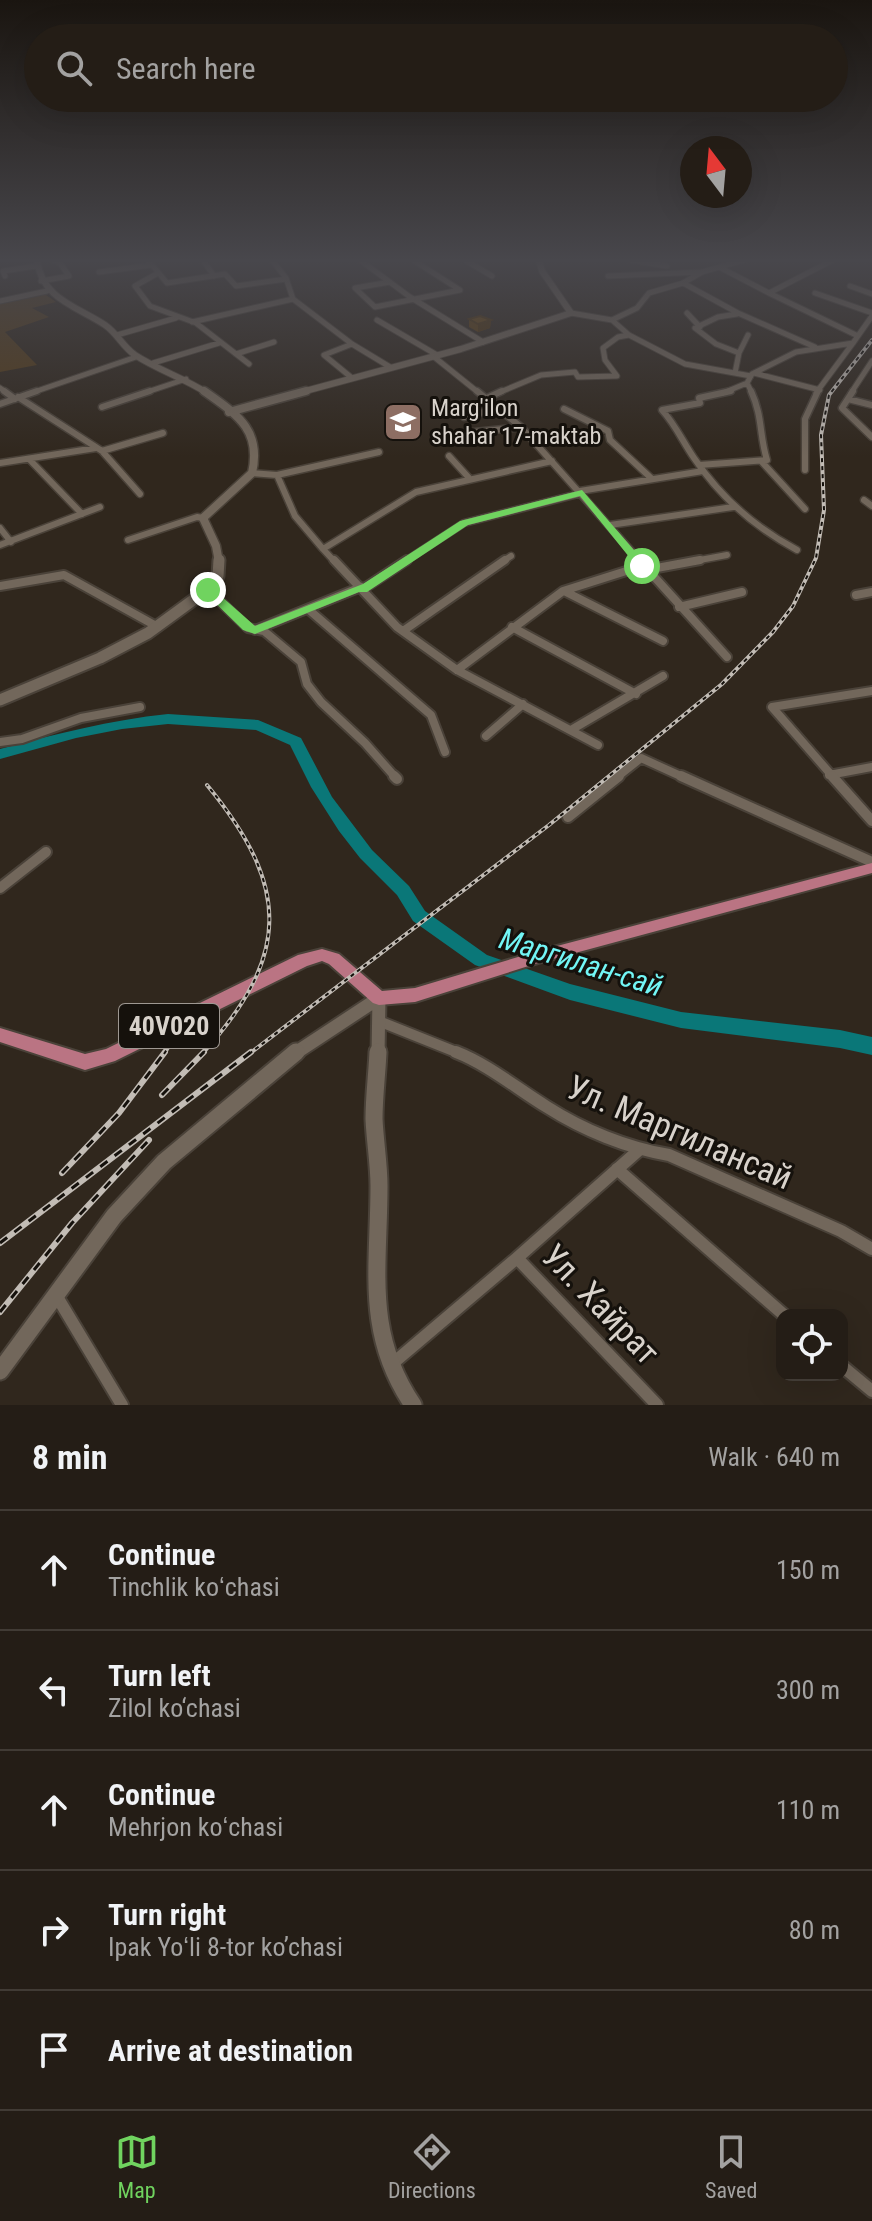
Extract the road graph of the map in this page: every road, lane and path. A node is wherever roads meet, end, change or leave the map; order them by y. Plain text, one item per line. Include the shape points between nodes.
1 (104, 326) edge
2 (150, 326) edge
3 (197, 326) edge
4 (328, 326) edge
5 (386, 326) edge
6 (456, 326) edge
7 (533, 326) edge
8 (618, 326) edge
9 (767, 326) edge
10 (836, 326) edge
11 (864, 326) edge
12 (700, 327) edge
13 (117, 335) junction
14 (629, 335) junction
15 (748, 335) dead end
16 (856, 335) junction
17 (274, 342) dead end
18 (483, 342) junction
19 (219, 343) junction
20 (853, 343) junction
21 (352, 344) junction
22 (817, 347) junction
23 (739, 353) junction
24 (236, 354) junction
25 (435, 356) junction
26 (136, 357) junction
27 (872, 361) edge
28 (153, 363) junction
29 (249, 364) dead end
30 (390, 367) junction
31 (735, 373) junction
32 (751, 377) junction
33 (352, 378) junction
34 (186, 379) junction
35 (0, 388) edge
36 (820, 390) junction
37 (17, 398) junction
38 (487, 398) junction
39 (848, 399) junction
40 (0, 404) edge
41 (872, 405) edge
42 (102, 407) dead end
43 (500, 408) junction
44 (564, 409) dead end
45 (229, 412) junction
46 (464, 417) dead end
47 (521, 427) junction
48 (163, 433) dead end
49 (456, 434) dead end
50 (872, 437) edge
51 (99, 449) junction
52 (379, 452) dead end
53 (449, 456) dead end
54 (29, 459) junction
55 (552, 461) junction
56 (762, 462) junction
57 (0, 463) edge
58 (701, 468) junction
59 (805, 470) dead end
60 (252, 473) junction
61 (277, 475) junction
62 (651, 478) junction
63 (470, 479) junction
64 (581, 492) junction
65 (140, 494) dead end
66 (864, 500) dead end
67 (872, 506) edge
68 (100, 507) dead end
69 (733, 507) junction
70 (805, 509) dead end
71 (82, 514) junction
72 (203, 518) junction
73 (610, 525) junction
74 (0, 528) edge
75 (128, 540) dead end
76 (11, 542) junction
77 (0, 545) edge
78 (323, 549) junction
79 (797, 550) dead end
80 (727, 555) dead end
81 (511, 556) dead end
82 (644, 568) junction
83 (0, 586) edge
84 (362, 588) junction
85 (208, 590) junction
86 (563, 591) junction
87 (742, 592) dead end
88 (872, 592) edge
89 (856, 595) dead end
90 (679, 607) junction
91 (308, 609) junction
92 (158, 627) junction
93 (512, 627) junction
94 (255, 630) junction
95 (403, 631) junction
96 (663, 641) dead end
97 (727, 657) dead end
98 (457, 670) junction
99 (663, 676) dead end
100 (872, 691) edge
101 (636, 694) junction
102 (0, 700) edge
103 (523, 704) junction
104 (140, 707) dead end
105 (571, 730) junction
106 (486, 736) dead end
107 (0, 742) edge
108 (598, 745) dead end
109 (445, 752) dead end
110 (872, 767) edge
111 (829, 775) junction
112 (397, 779) dead end
113 (568, 817) dead end
114 (872, 821) edge
115 (46, 852) dead end
116 (872, 865) edge
117 (0, 888) edge
118 (379, 998) junction
119 (381, 1022) junction
120 (0, 1035) edge
121 (639, 1150) junction
122 (617, 1169) junction
123 (872, 1249) edge
124 (517, 1258) junction
125 (56, 1295) junction
126 (777, 1309) edge
127 (390, 1366) junction
128 (0, 1371) edge
129 (848, 1371) edge
130 (872, 1391) edge
131 (122, 1405) edge
132 (413, 1405) edge
133 (657, 1405) edge

1 - 13 street
2 - 13 street
3 - 19 street
4 - 21 street
5 - 25 street
6 - 18 street
7 - 18 street
8 - 14 street
9 - 22 street
10 - 16 street
11 - 16 street
12 - 23 street via 695,328 716,344
13 - 26 street
14 - 31 street via 685,364
14 - 38 street via 603,348 617,376 545,374
15 - 23 street
16 - 20 street
17 - 24 street
18 - 25 street
19 - 24 street
19 - 28 street
20 - 22 street
20 - 36 street
21 - 30 street
21 - 33 street via 324,355
22 - 32 street via 790,354
23 - 31 street
24 - 29 street
25 - 30 street
25 - 38 street
26 - 28 street
26 - 37 street
27 - 39 street
28 - 34 street
30 - 33 street
31 - 32 street
32 - 36 street
32 - 56 street via 768,458
32 - 58 street via 729,392 699,398 700,403 662,410 680,429
33 - 45 street
34 - 42 street
34 - 45 street
35 - 37 street
36 - 59 street via 805,421
37 - 40 street
37 - 51 street
38 - 43 street
39 - 41 street
39 - 50 street via 842,408
43 - 46 street
43 - 47 street
44 - 62 street via 608,431 610,440
45 - 60 street via 253,437
47 - 49 street
47 - 55 street
48 - 51 street
51 - 54 street
51 - 65 street
52 - 61 street
53 - 63 street
54 - 57 street
54 - 71 street
55 - 63 street
55 - 64 street
56 - 58 street
56 - 70 street
58 - 62 street
58 - 69 street
60 - 61 street
60 - 72 street
61 - 78 street via 295,516
62 - 64 street
63 - 78 street via 416,492
64 - 73 street
64 - 84 street via 464,523
66 - 67 street
68 - 71 street
69 - 73 street
69 - 79 street via 747,522
71 - 76 street
72 - 75 street
72 - 85 street via 217,545 218,577
73 - 82 street
74 - 76 street
76 - 77 street
78 - 84 street
80 - 82 street
81 - 95 street
82 - 86 street
82 - 90 street
83 - 92 street via 64,575
84 - 91 street
84 - 95 street
85 - 92 street
85 - 94 street
86 - 93 street
86 - 96 street
87 - 90 street
88 - 89 street
90 - 97 street
91 - 94 street
91 - 109 street via 431,715
92 - 102 street via 100,660
93 - 98 street
93 - 101 street
94 - 112 street via 264,631 301,662 307,684 321,702
95 - 98 street
98 - 103 street
99 - 101 street
100 - 111 street via 772,707
101 - 105 street
103 - 105 street
103 - 106 street
104 - 107 street
105 - 108 street
110 - 111 street
111 - 114 street
113 - 116 street via 641,758
115 - 117 street
116 - 118 main road via 415,995
118 - 119 street
118 - 120 main road, 40V020 via 334,959 322,955 288,966 109,1056 85,1062
118 - 125 street via 296,1052 164,1162 114,1216
119 - 121 street, Ул. Маргилансай via 479,1061 550,1109
119 - 127 street via 374,1115 379,1185 374,1286
121 - 122 street
121 - 123 street, Ул. Маргилансай via 669,1155
122 - 124 street
122 - 126 street
124 - 127 street, Ул. Хайрат
124 - 133 street, Ул. Хайрат
125 - 128 street
125 - 131 street
127 - 132 street
129 - 130 street

